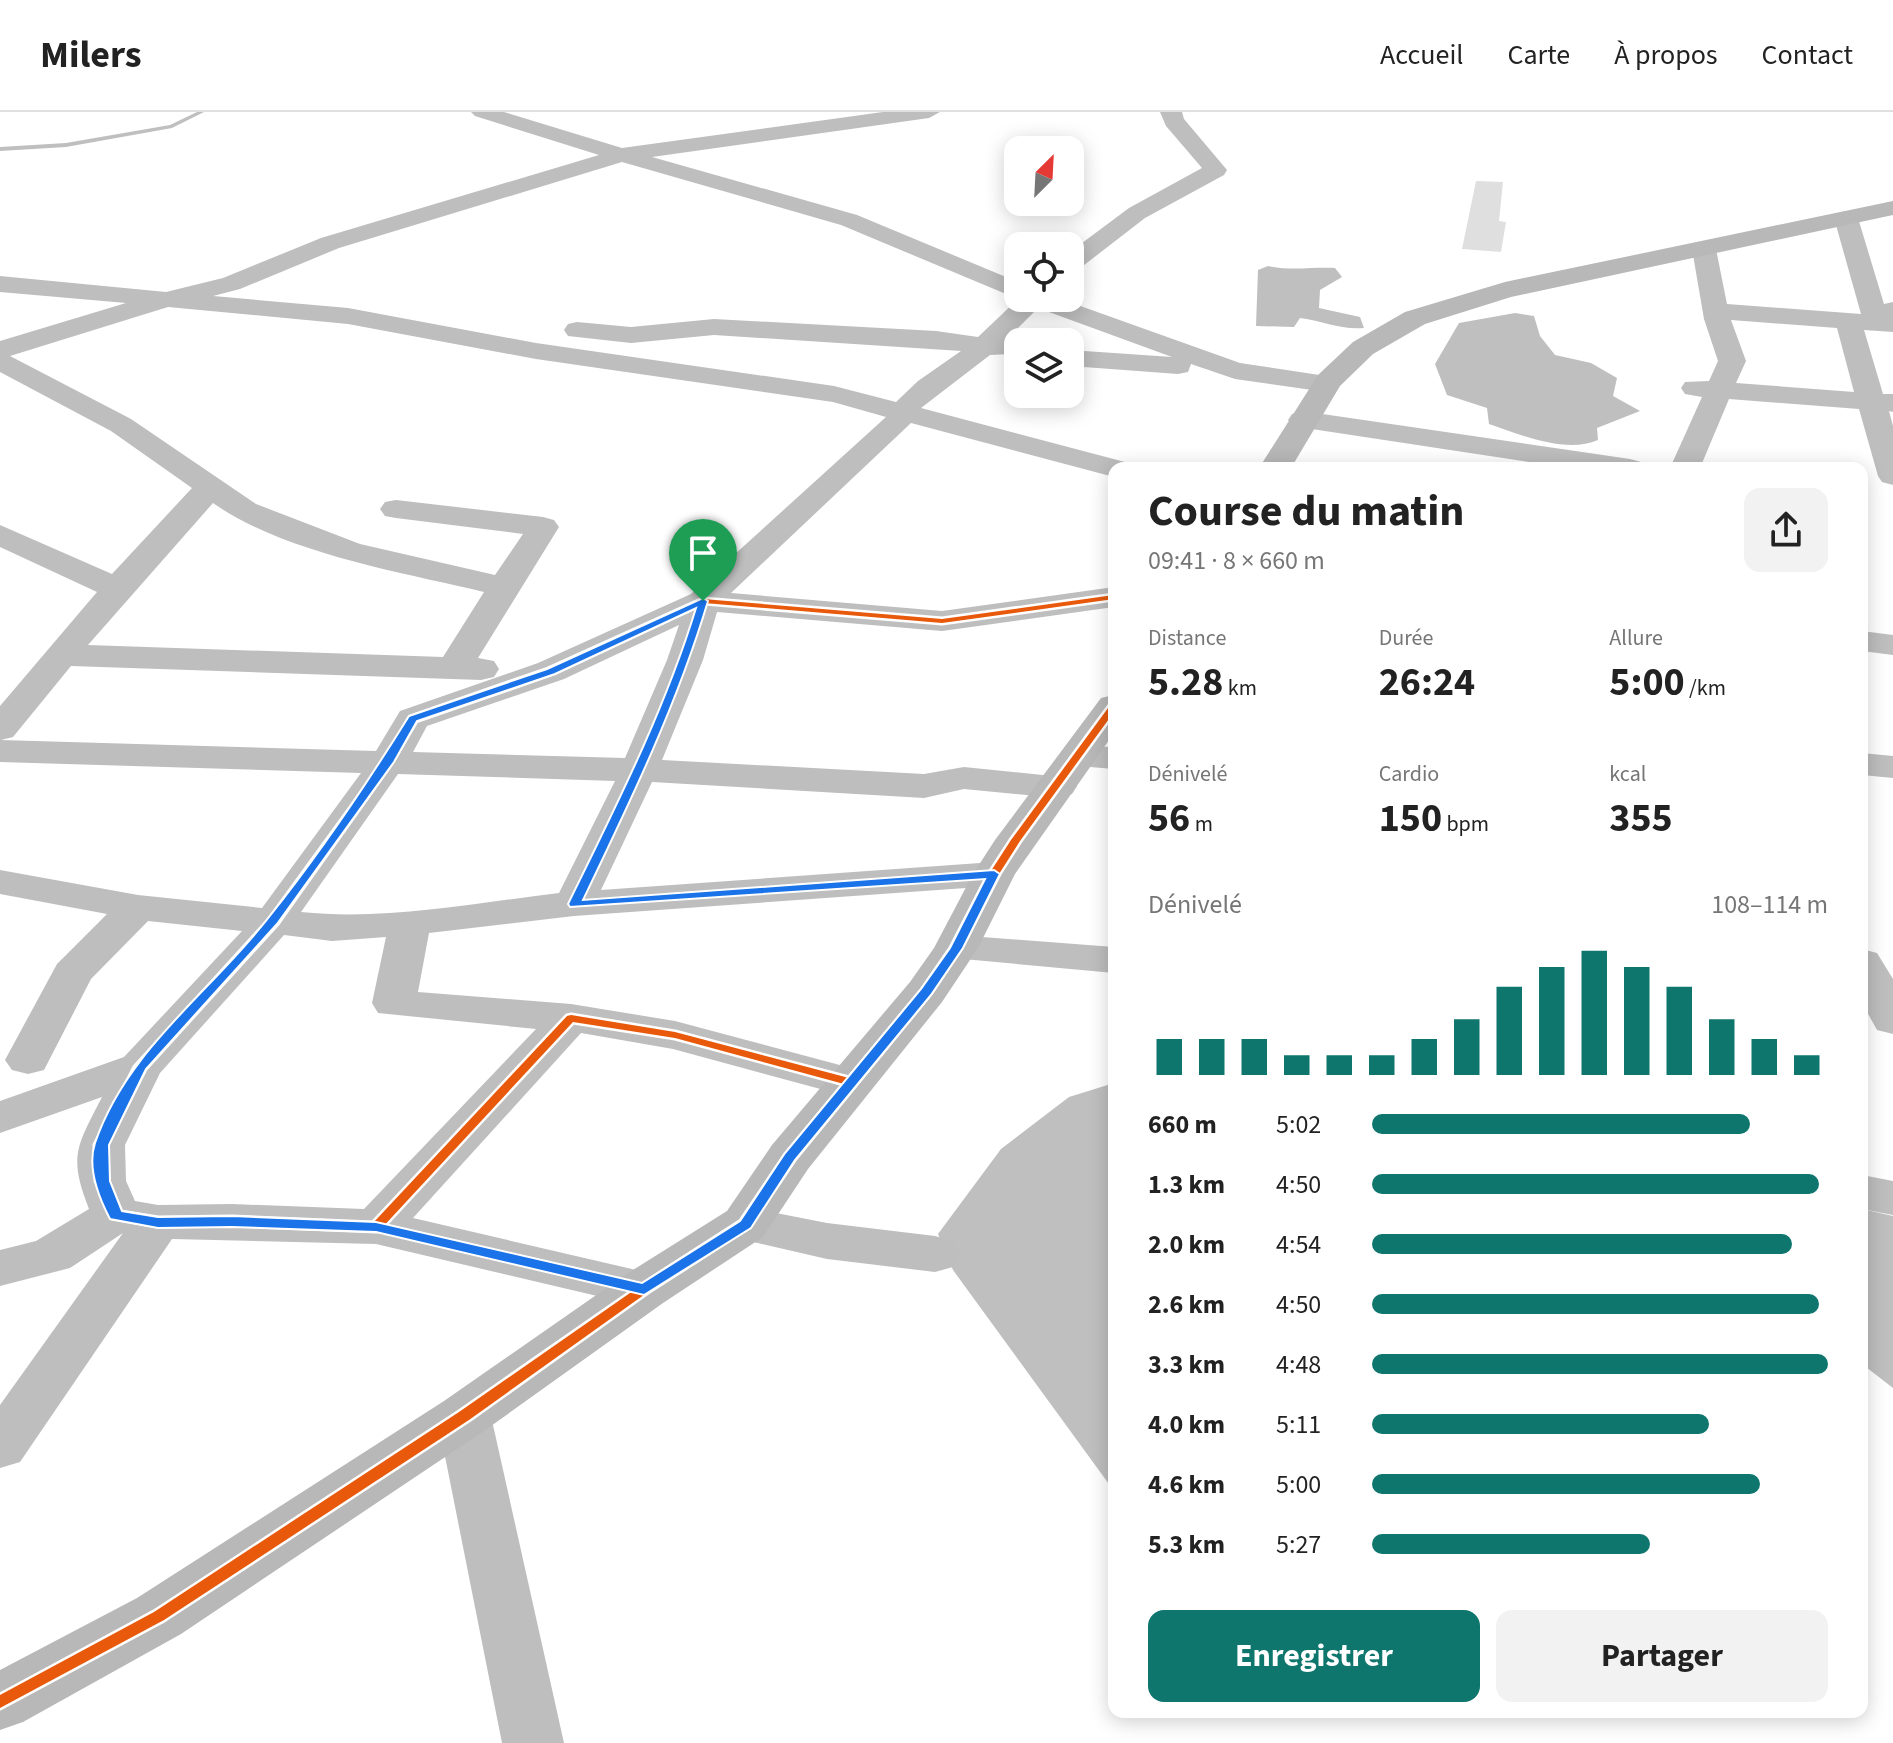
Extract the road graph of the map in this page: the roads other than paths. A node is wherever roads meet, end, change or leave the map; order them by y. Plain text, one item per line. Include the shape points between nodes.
1 (482, 112) edge
2 (929, 112) edge
3 (1171, 112) edge
4 (624, 154) junction
5 (1893, 208) edge
6 (1846, 218) junction
7 (1704, 249) junction
8 (1084, 253) edge
9 (0, 284) edge
10 (1004, 285) edge
11 (171, 298) junction
12 (1716, 311) junction
13 (1019, 312) edge
14 (1073, 312) edge
15 (348, 316) junction
16 (1888, 319) edge
17 (1848, 321) junction
18 (984, 345) junction
19 (1004, 349) edge
20 (0, 350) edge
21 (1084, 359) edge
22 (0, 361) edge
23 (1235, 371) junction
24 (1326, 384) junction
25 (1707, 389) junction
26 (1883, 402) edge
27 (903, 411) junction
28 (1302, 420) junction
29 (1278, 462) edge
30 (1589, 462) edge
31 (1687, 462) edge
32 (1108, 466) edge
33 (1893, 476) edge
34 (210, 487) junction
35 (1868, 491) edge
36 (1893, 493) edge
37 (396, 509) dead end
38 (0, 535) edge
39 (504, 587) junction
40 (117, 589) junction
41 (1108, 598) edge
42 (703, 601) junction
43 (1868, 642) edge
44 (1893, 645) edge
45 (62, 655) junction
46 (454, 668) junction
47 (551, 671) junction
48 (1108, 718) edge
49 (4, 750) edge
50 (388, 762) junction
51 (1868, 765) edge
52 (1084, 767) edge
53 (1893, 767) edge
54 (639, 770) junction
55 (994, 874) junction
56 (0, 882) edge
57 (574, 904) junction
58 (138, 907) junction
59 (273, 922) junction
60 (410, 923) junction
61 (956, 948) junction
62 (1108, 960) edge
63 (1870, 964) edge
64 (571, 1018) junction
65 (1893, 1020) edge
66 (14, 1059) edge
67 (140, 1067) junction
68 (850, 1082) junction
69 (0, 1118) edge
70 (1868, 1193) edge
71 (1893, 1198) edge
72 (137, 1219) junction
73 (745, 1224) junction
74 (376, 1227) junction
75 (935, 1254) dead end
76 (0, 1268) edge
77 (644, 1289) junction
78 (464, 1416) junction
79 (0, 1447) edge
80 (0, 1702) edge
81 (534, 1742) edge

1 - 4 street
2 - 4 street
3 - 8 street via 1216,170 1137,213
4 - 10 street via 849,220
4 - 11 street via 330,243 231,284
5 - 6 street
6 - 7 street
6 - 16 street
7 - 12 street
7 - 24 street via 1505,290 1415,318 1363,348
9 - 11 street
11 - 15 street
11 - 20 street
12 - 17 street
12 - 25 street via 1732,361
13 - 18 street
14 - 23 street
15 - 18 street via 502,322 631,335 714,327
15 - 27 street via 536,351 834,394
16 - 17 street
17 - 26 street
18 - 19 street
18 - 27 street via 923,387
21 - 23 street
22 - 34 street via 121,425
23 - 24 street
24 - 28 street
25 - 26 street
25 - 31 street
26 - 33 street
27 - 32 street
27 - 42 street via 896,425
28 - 29 street
28 - 30 street
34 - 39 street via 245,511 350,551
34 - 40 street
35 - 36 street
37 - 39 street via 543,527
38 - 40 street
39 - 46 street
40 - 45 street
41 - 42 street via 942,621
42 - 47 street
42 - 54 street via 685,660
43 - 44 street
45 - 46 street
45 - 49 street
46 - 47 street
47 - 50 street via 413,719
48 - 52 street
49 - 50 street
50 - 54 street
50 - 59 street
51 - 53 street
52 - 54 street via 924,786
52 - 55 street
54 - 57 street
55 - 57 street
55 - 61 street
56 - 58 street
57 - 60 street
58 - 59 street
58 - 66 street via 72,973
59 - 60 street via 332,928
59 - 67 street
60 - 64 street via 394,1003
61 - 62 street
61 - 68 street
63 - 65 street
64 - 68 street via 675,1035
64 - 74 street
66 - 67 street
67 - 69 street
67 - 72 street via 101,1145 102,1181
68 - 73 street
70 - 71 street
72 - 74 street
72 - 76 street via 52,1255
72 - 79 street
73 - 75 street via 827,1241
73 - 77 street
74 - 77 street
77 - 78 street
78 - 80 street via 159,1616
78 - 81 street

